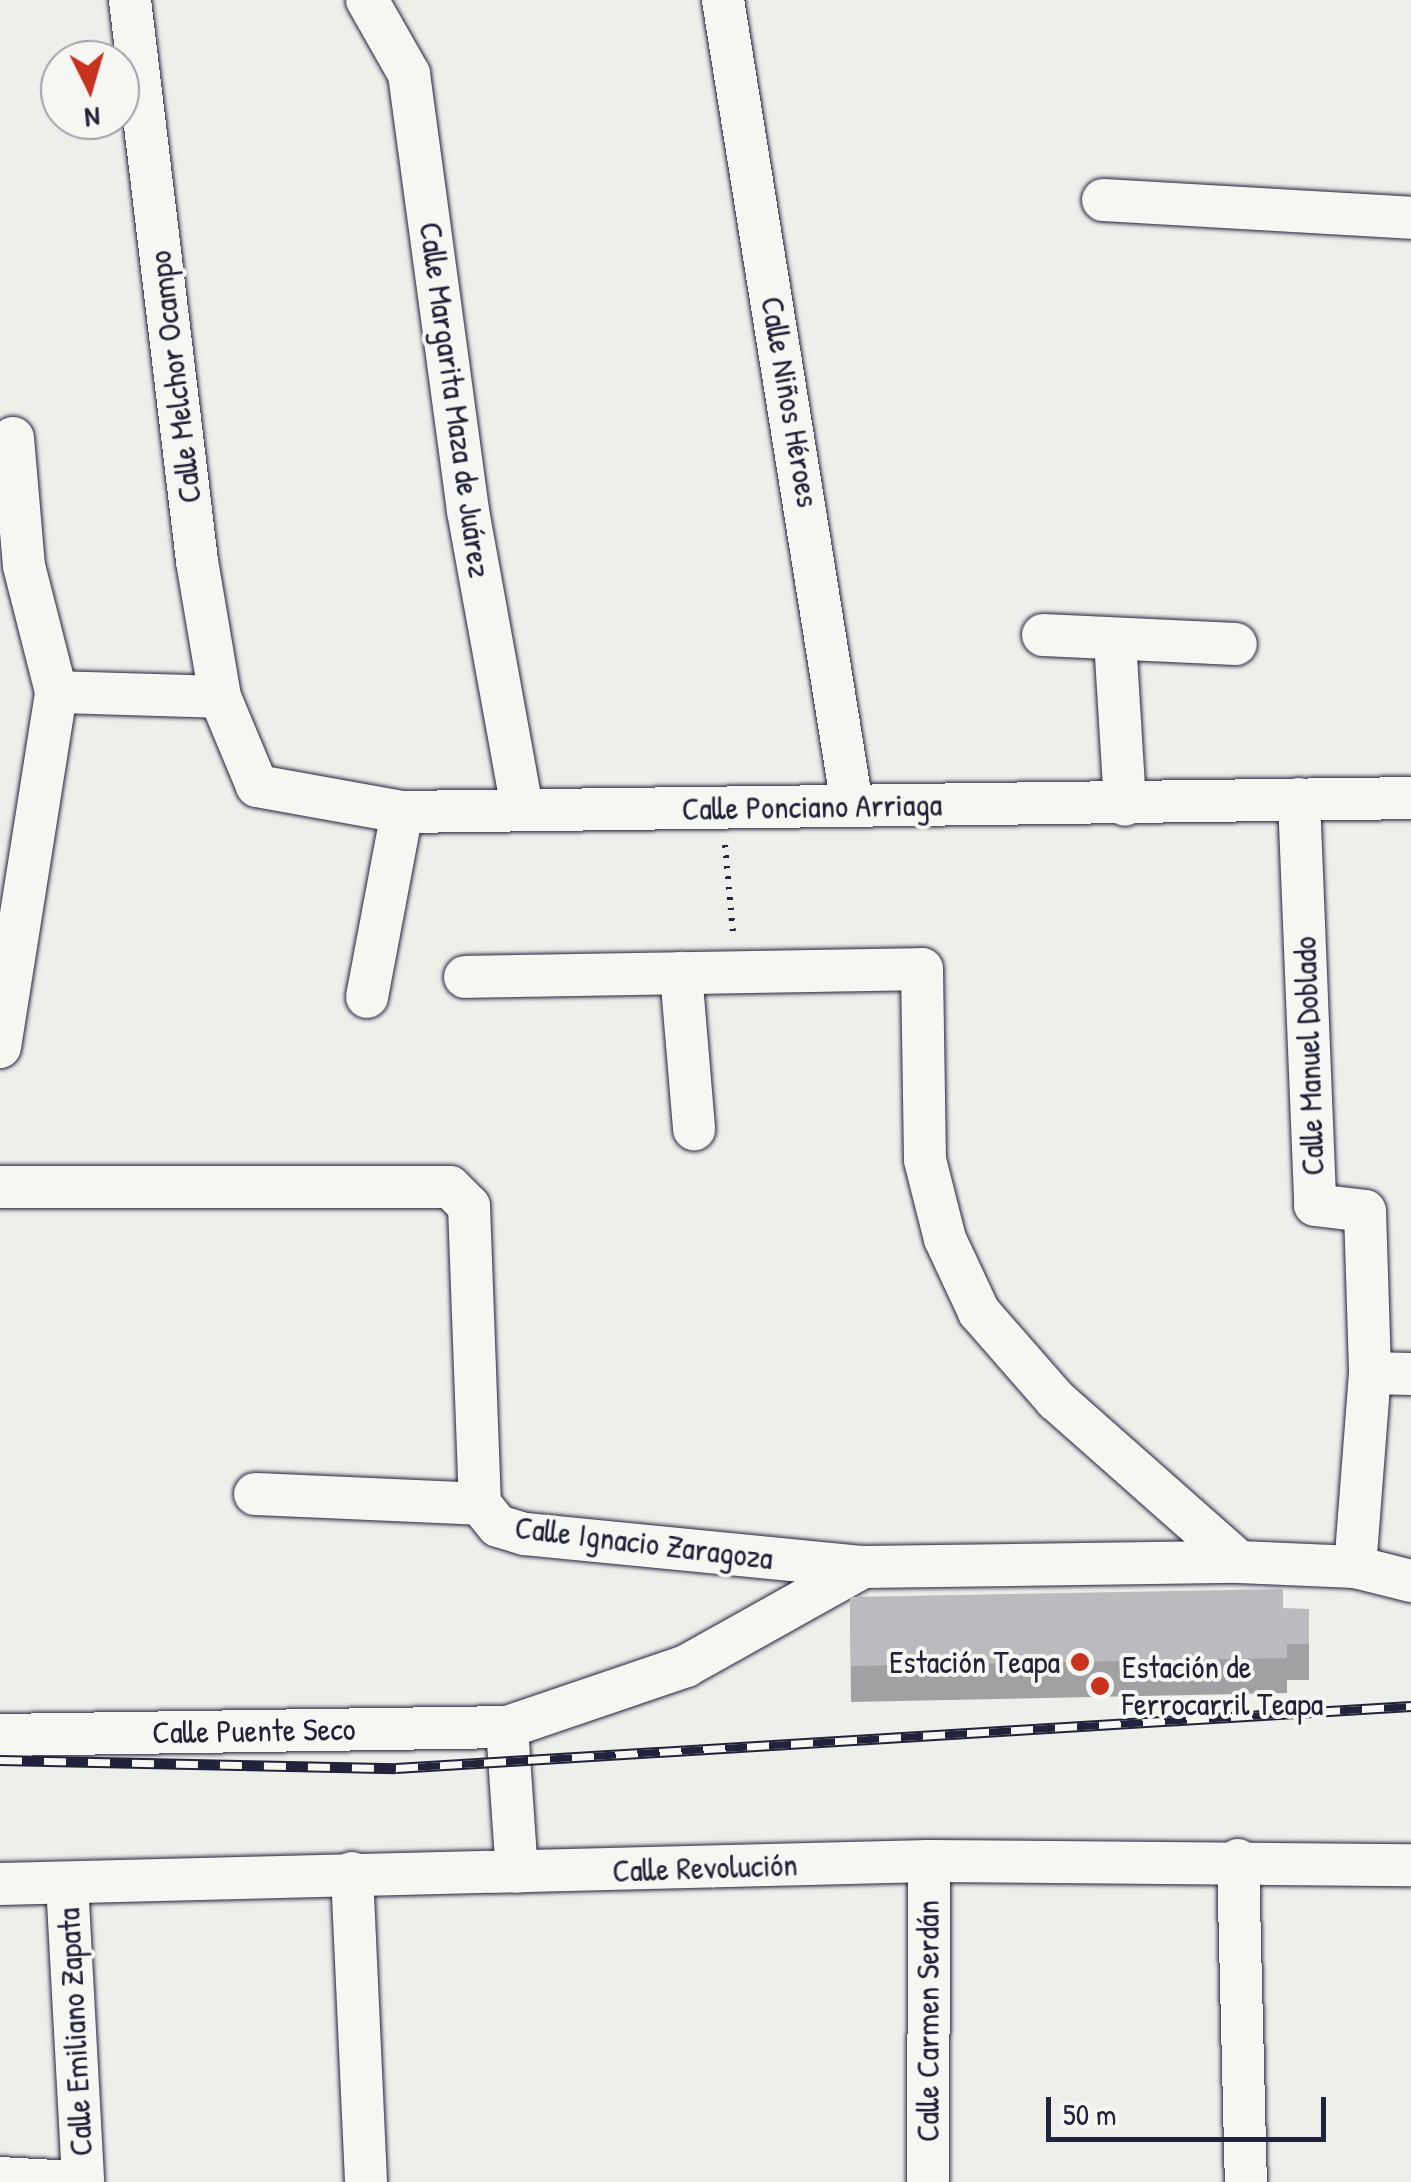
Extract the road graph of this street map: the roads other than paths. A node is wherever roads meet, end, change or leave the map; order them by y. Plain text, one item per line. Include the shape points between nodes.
1 (130, 0) edge
2 (367, 0) edge
3 (723, 0) edge
4 (1103, 200) dead end
5 (1411, 218) edge
6 (12, 438) dead end
7 (1043, 635) dead end
8 (1114, 640) junction
9 (1236, 644) dead end
10 (56, 692) junction
11 (220, 697) junction
12 (236, 750) joint
13 (1299, 798) junction
14 (1411, 798) edge
15 (852, 805) junction
16 (1125, 805) junction
17 (522, 809) junction
18 (402, 812) junction
19 (681, 973) junction
20 (465, 977) dead end
21 (5, 980) edge
22 (368, 997) dead end
23 (0, 1048) edge
24 (694, 1129) dead end
25 (0, 1187) edge
26 (1390, 1373) edge
27 (255, 1494) dead end
28 (480, 1504) junction
29 (1239, 1562) junction
30 (863, 1567) junction
31 (1355, 1567) junction
32 (1411, 1581) edge
33 (507, 1727) junction
34 (0, 1735) edge
35 (929, 1860) junction
36 (1238, 1860) junction
37 (1411, 1866) edge
38 (517, 1872) junction
39 (352, 1873) junction
40 (67, 1883) junction
41 (0, 1884) edge
42 (0, 2178) edge
43 (76, 2182) edge
44 (83, 2182) edge
45 (366, 2182) edge
46 (928, 2182) edge
47 (1246, 2182) edge

1 - 11 street, Calle Melchor Ocampo
2 - 17 street, Calle Margarita Maza de Juárez via 409,74 468,511
3 - 15 street, Calle Niños Héroes
4 - 5 street
6 - 10 street via 24,566
7 - 8 street
8 - 9 street
8 - 16 street
10 - 11 street
10 - 21 street
11 - 12 street, Calle Melchor Ocampo
12 - 18 street, Calle Ponciano Arriaga via 257,786
13 - 14 street, Calle Ponciano Arriaga
13 - 16 street, Calle Ponciano Arriaga
13 - 26 street, Calle Manuel Doblado via 1315,1205 1365,1211
15 - 16 street, Calle Ponciano Arriaga
15 - 17 street, Calle Ponciano Arriaga
17 - 18 street, Calle Ponciano Arriaga
18 - 22 street
19 - 20 street
19 - 24 street
19 - 29 street via 922,968 925,1160 945,1239 979,1312 1056,1400
21 - 23 street
25 - 28 street, Calle Ignacio Zaragoza via 450,1187 469,1206
26 - 31 street, Calle Manuel Doblado
27 - 28 street
28 - 30 street, Calle Ignacio Zaragoza via 498,1526 525,1534
29 - 30 street, Calle Ignacio Zaragoza
29 - 31 street, Calle Ignacio Zaragoza
30 - 33 street, Calle Puente Seco via 686,1666
31 - 32 street, Calle Ignacio Zaragoza
33 - 34 street, Calle Puente Seco
33 - 38 street
35 - 36 street, Calle Revolución
35 - 38 street, Calle Revolución
35 - 46 street, Calle Carmen Serdán
36 - 37 street, Calle Revolución
36 - 47 street
38 - 39 street, Calle Revolución
39 - 40 street, Calle Revolución
39 - 45 street
40 - 41 street, Calle Revolución
40 - 44 street, Calle Emiliano Zapata
42 - 43 street

